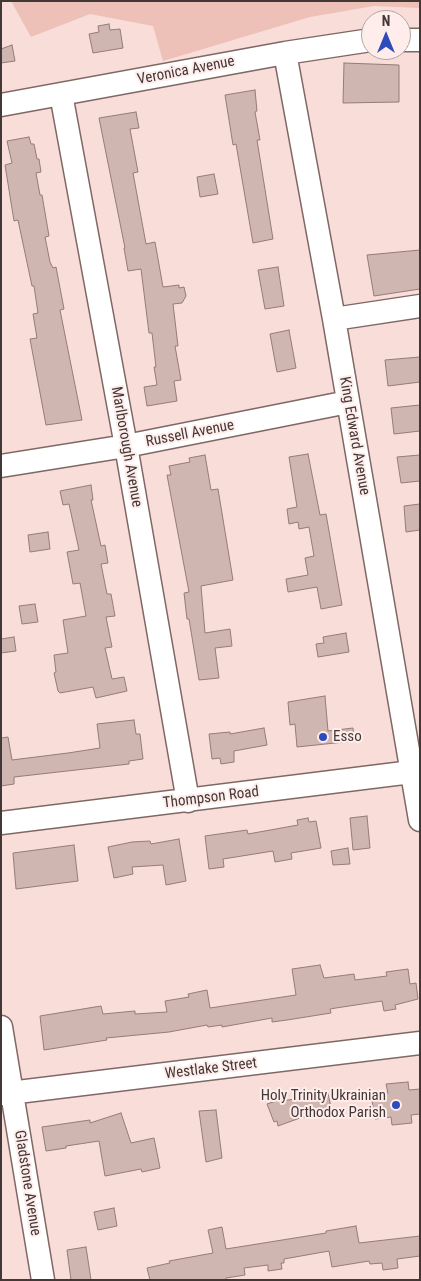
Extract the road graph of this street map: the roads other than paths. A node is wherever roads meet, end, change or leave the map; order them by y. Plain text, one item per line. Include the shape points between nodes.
1 (361, 41) edge
2 (285, 52) junction
3 (61, 94) junction
4 (1, 105) edge
5 (420, 306) edge
6 (334, 319) junction
7 (348, 402) junction
8 (126, 446) junction
9 (1, 466) edge
10 (416, 772) edge
11 (188, 801) junction
12 (420, 820) edge
13 (1, 823) edge
14 (1, 1027) edge
15 (420, 1043) edge
16 (6, 1094) edge
17 (43, 1280) edge

1 - 2 street, Veronica Avenue
2 - 3 street, Veronica Avenue
2 - 6 street, King Edward Avenue
3 - 4 street, Veronica Avenue
3 - 8 street, Marlborough Avenue
5 - 6 street
6 - 7 street, King Edward Avenue
7 - 8 street, Russell Avenue
7 - 10 street, King Edward Avenue
8 - 9 street, Russell Avenue
8 - 11 street, Marlborough Avenue
10 - 11 street, Thompson Road
10 - 12 street, King Edward Avenue
11 - 13 street, Thompson Road
14 - 16 street, Gladstone Avenue
15 - 16 street, Westlake Street
16 - 17 street, Gladstone Avenue

